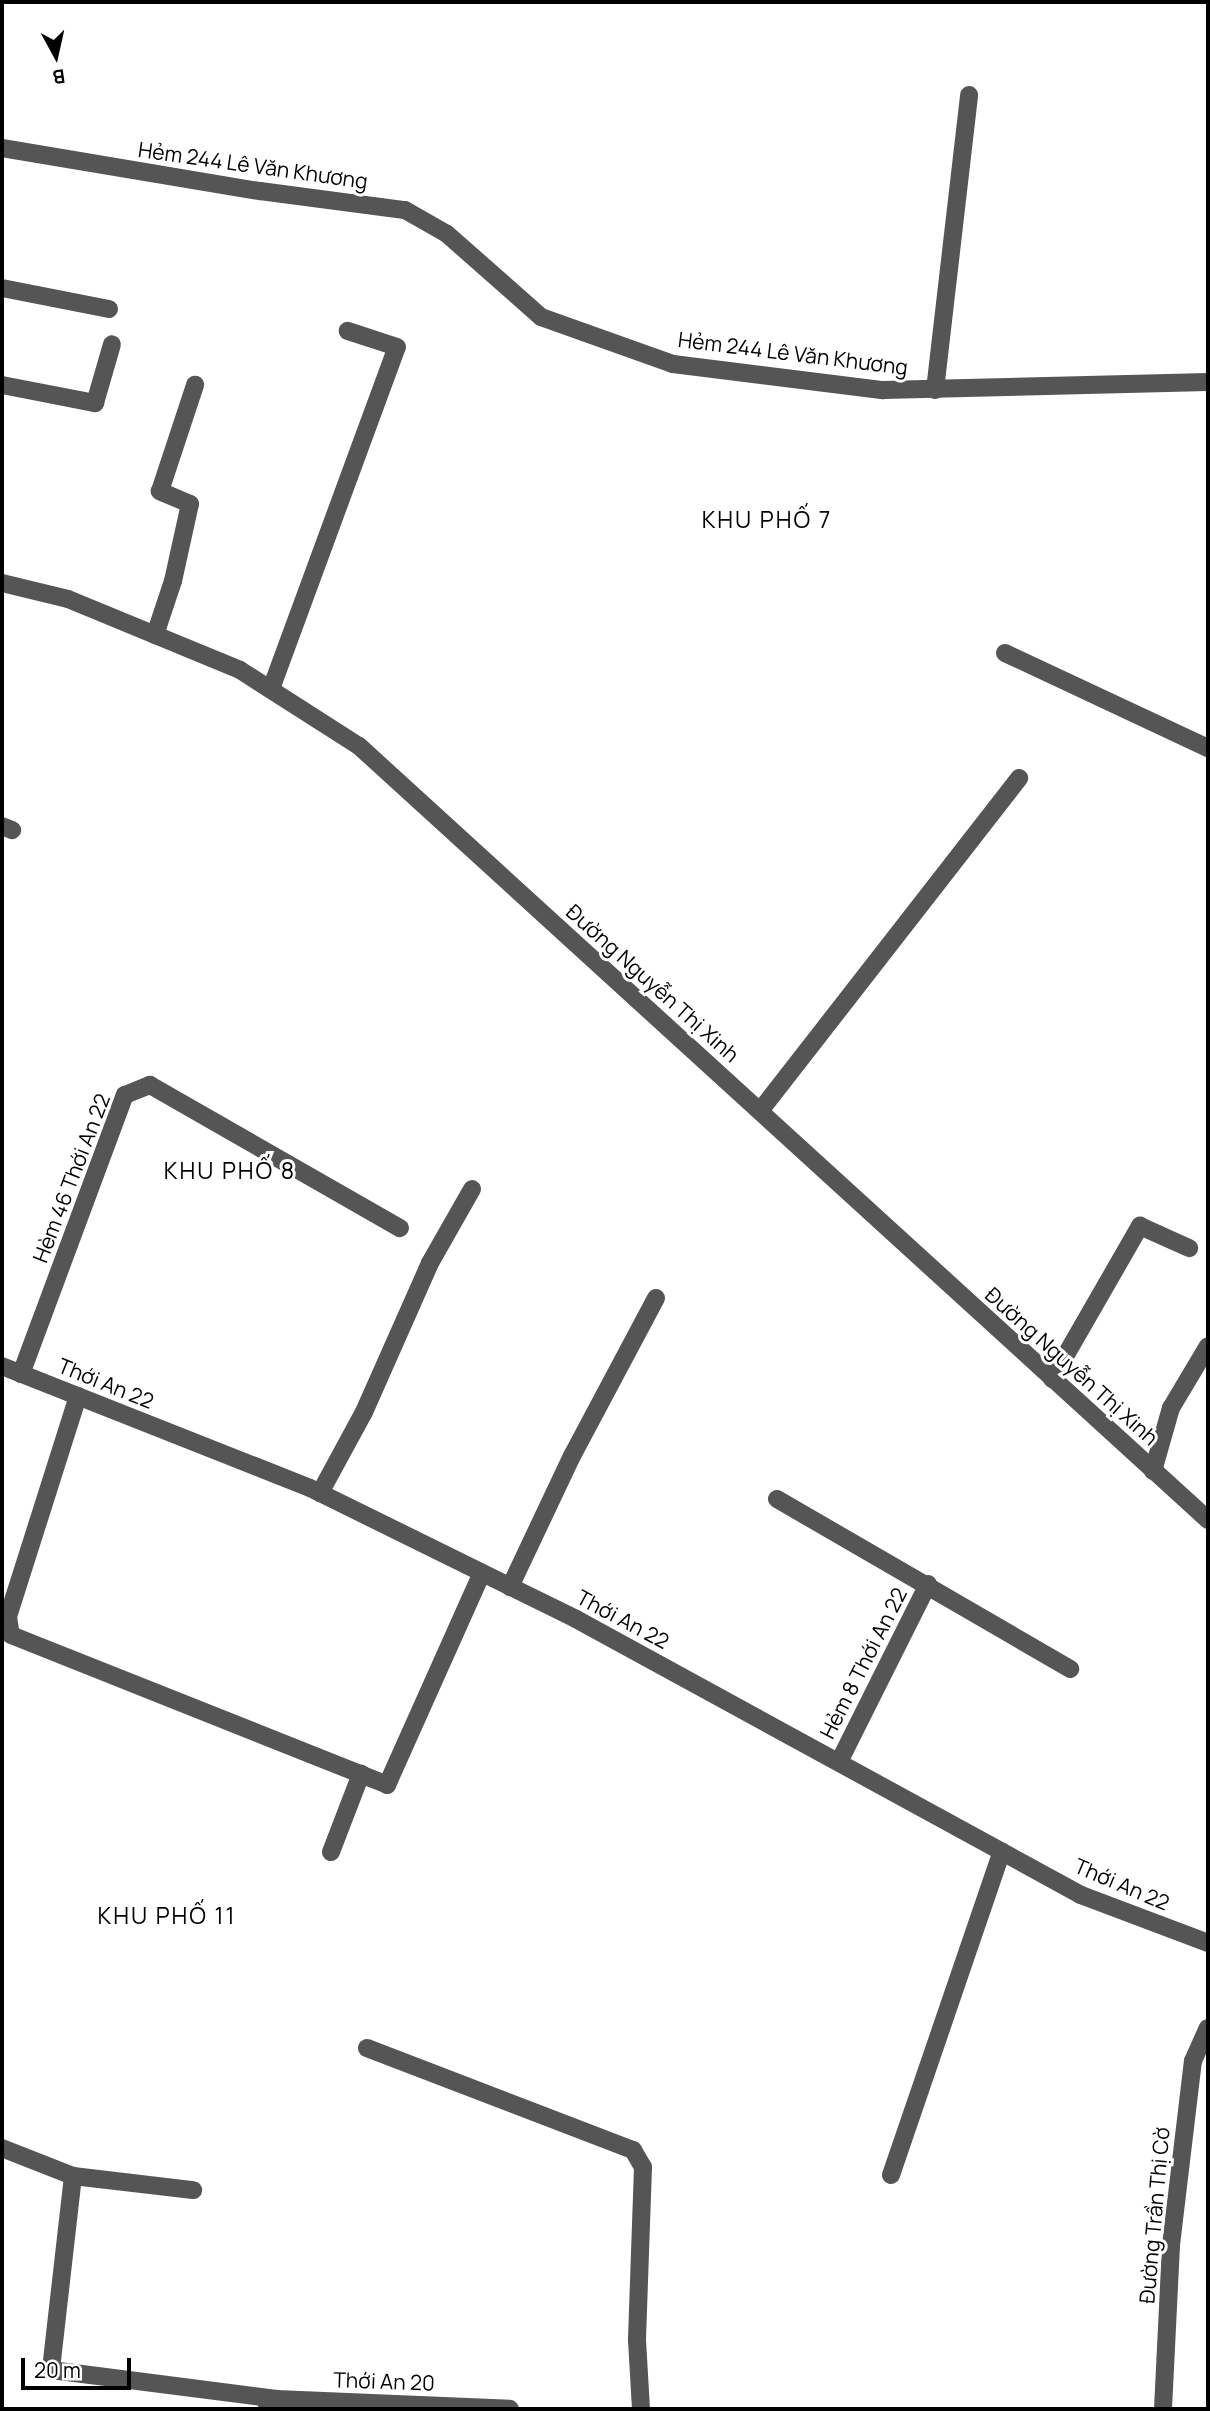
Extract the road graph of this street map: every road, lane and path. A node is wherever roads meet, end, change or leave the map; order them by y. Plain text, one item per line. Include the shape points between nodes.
1 (969, 95) dead end
2 (2, 148) edge
3 (2, 288) edge
4 (109, 309) dead end
5 (348, 331) dead end
6 (112, 344) dead end
7 (1208, 382) edge
8 (2, 385) edge
9 (195, 385) dead end
10 (935, 390) junction
11 (2, 583) edge
12 (155, 635) junction
13 (1005, 653) dead end
14 (271, 689) junction
15 (1208, 748) edge
16 (1019, 778) dead end
17 (760, 1111) junction
18 (472, 1189) dead end
19 (400, 1228) dead end
20 (1189, 1248) dead end
21 (656, 1298) dead end
22 (1208, 1346) edge
23 (2, 1366) edge
24 (21, 1374) junction
25 (1052, 1379) junction
26 (78, 1396) junction
27 (1153, 1471) junction
28 (320, 1493) junction
29 (777, 1499) dead end
30 (1208, 1520) edge
31 (482, 1573) junction
32 (928, 1584) junction
33 (510, 1587) junction
34 (1070, 1669) dead end
35 (839, 1762) junction
36 (361, 1773) junction
37 (331, 1852) dead end
38 (1002, 1852) junction
39 (1208, 1943) edge
40 (1208, 2028) edge
41 (367, 2048) dead end
42 (2, 2148) edge
43 (891, 2175) dead end
44 (73, 2176) junction
45 (193, 2190) dead end
46 (276, 2399) junction
47 (260, 2409) edge
48 (510, 2409) edge
49 (641, 2409) edge
50 (1163, 2409) edge

1 - 10 street
2 - 10 street, Hẻm 244 Lê Văn Khương via 405,210 447,234 541,317 673,364 883,390
3 - 4 street
5 - 14 street via 397,347
6 - 8 street via 95,403
7 - 10 street, Hẻm 244 Lê Văn Khương
9 - 12 street via 160,491 190,504
11 - 12 street, Đường Nguyễn Thị Xinh via 68,599
12 - 14 street, Đường Nguyễn Thị Xinh via 240,670
13 - 15 street
14 - 17 street, Đường Nguyễn Thị Xinh via 359,746
16 - 17 street
17 - 25 street, Đường Nguyễn Thị Xinh
18 - 28 street via 430,1263 364,1412
19 - 24 street, Hèm 46 Thới An 22 via 150,1085 137,1090 125,1095
20 - 25 street via 1140,1226
21 - 33 street via 572,1456
22 - 27 street via 1171,1408
23 - 24 street, Thới An 22
24 - 26 street, Thới An 22
25 - 27 street, Đường Nguyễn Thị Xinh
26 - 28 street, Thới An 22
26 - 36 street via 8,1617 11,1635
27 - 30 street, Đường Nguyễn Thị Xinh
28 - 31 street, Thới An 22
29 - 32 street, Hẻm 8 Thới An 22
31 - 33 street, Thới An 22
31 - 36 street via 387,1785
32 - 34 street, Hẻm 8 Thới An 22
32 - 35 street, Hẻm 8 Thới An 22
33 - 35 street, Thới An 22
35 - 38 street, Thới An 22
36 - 37 street
38 - 39 street, Thới An 22 via 1081,1895
38 - 43 street
40 - 50 street, Đường Trần Thị Cờ via 1193,2061 1171,2245
41 - 49 street via 633,2150 643,2168 637,2327
42 - 44 street
44 - 45 street
44 - 46 street, Thới An 20 via 51,2370
46 - 47 street
46 - 48 street, Thới An 20

